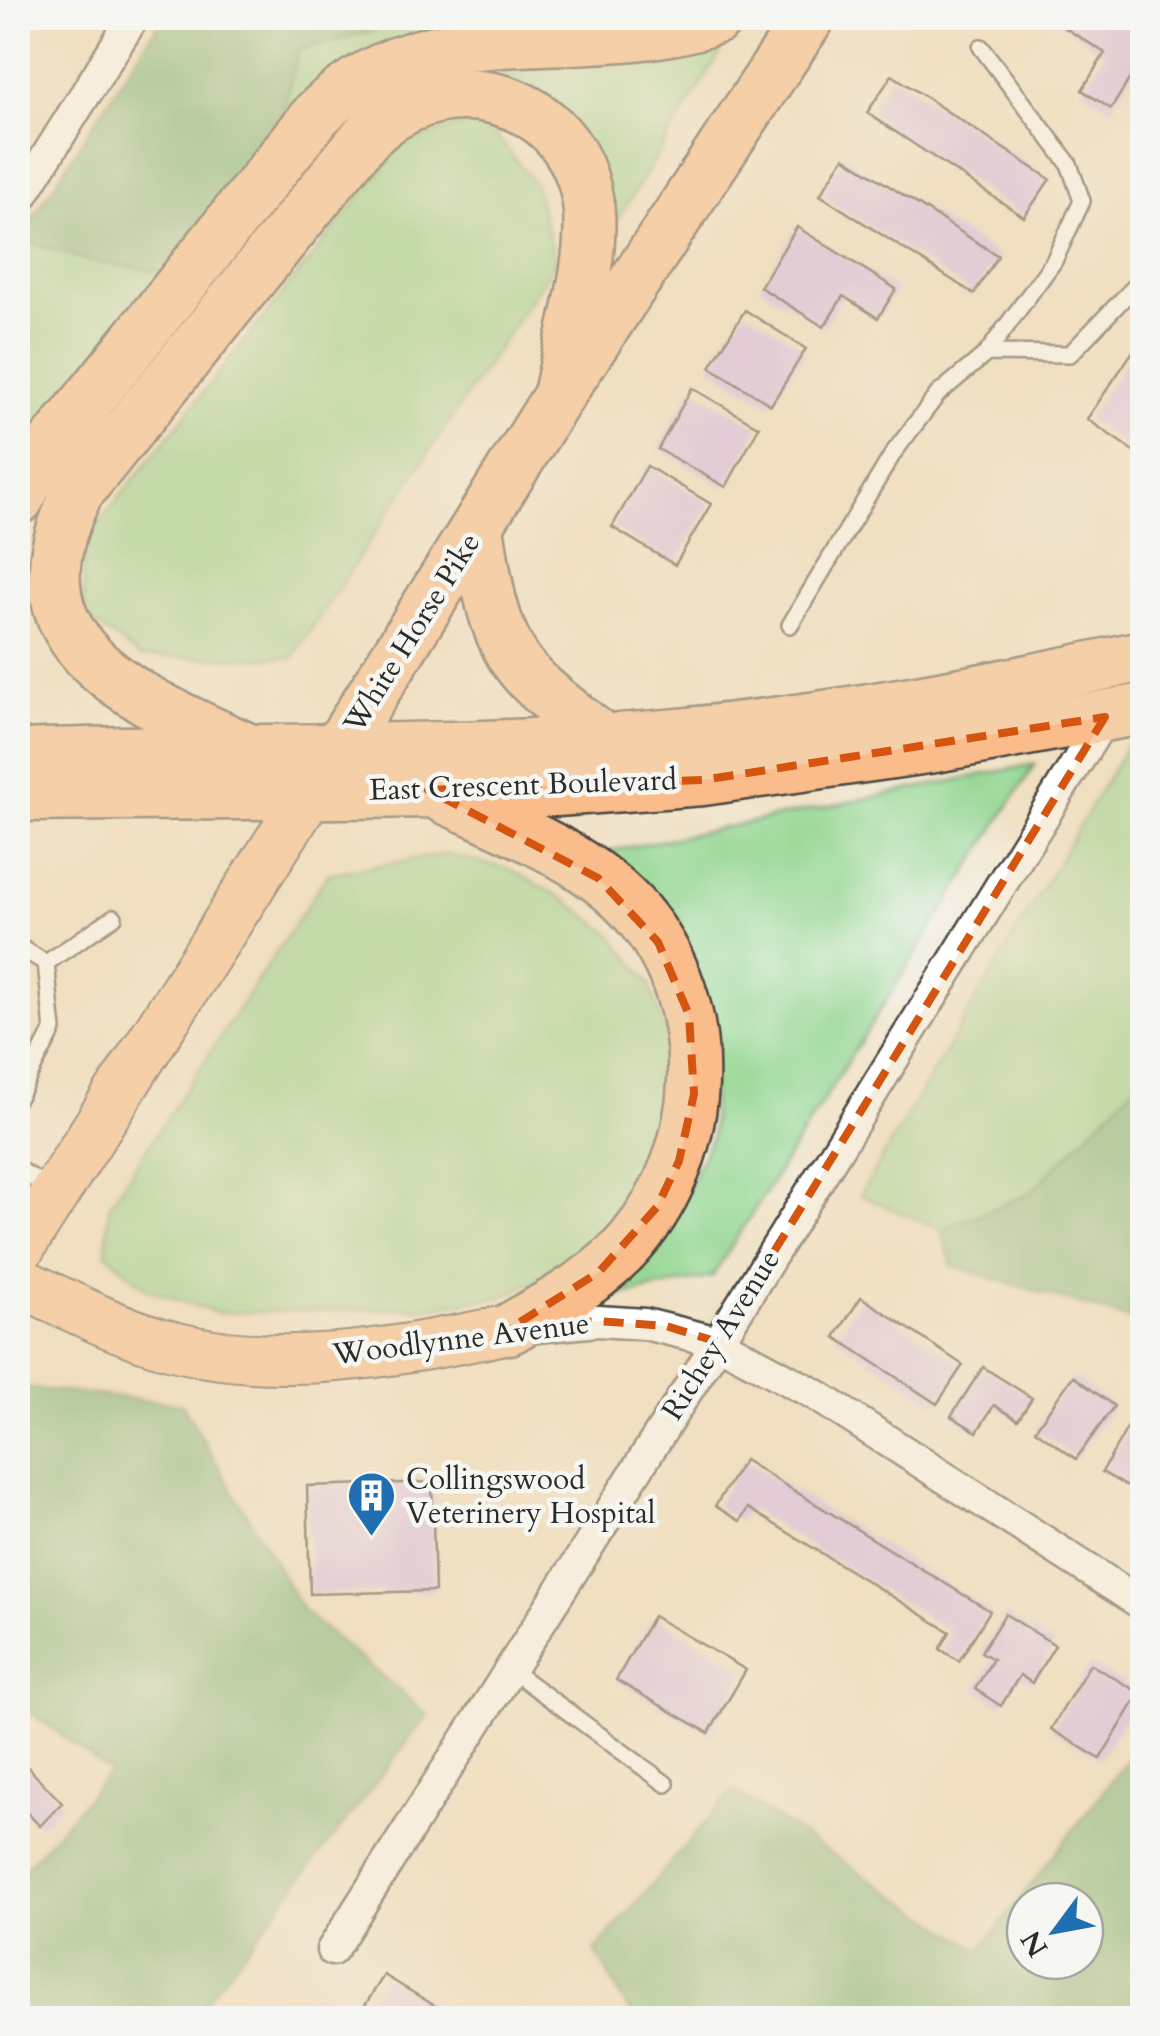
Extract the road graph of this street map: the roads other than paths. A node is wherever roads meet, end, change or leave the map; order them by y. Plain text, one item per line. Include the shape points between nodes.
1 (134, 18) edge
2 (716, 18) edge
3 (809, 18) edge
4 (980, 46) dead end
5 (18, 202) edge
6 (1142, 278) edge
7 (987, 353) junction
8 (559, 394) junction
9 (18, 499) edge
10 (478, 527) junction
11 (790, 625) dead end
12 (1139, 653) edge
13 (1124, 713) edge
14 (602, 739) junction
15 (341, 746) junction
16 (244, 747) junction
17 (18, 755) edge
18 (311, 790) junction
19 (428, 790) junction
20 (18, 796) edge
21 (114, 918) dead end
22 (18, 946) edge
23 (46, 963) junction
24 (18, 1097) edge
25 (37, 1181) edge
26 (18, 1251) edge
27 (18, 1281) edge
28 (509, 1329) junction
29 (718, 1342) junction
30 (1142, 1604) edge
31 (510, 1669) junction
32 (666, 1784) dead end
33 (332, 1950) dead end

1 - 5 street
2 - 9 highway via 657,31 462,45 412,55 355,80 293,144 47,451
3 - 8 highway, White Horse Pike
4 - 7 lane via 1069,164 1082,201 1054,260
6 - 7 lane via 1070,354
7 - 11 lane via 938,394 894,452
8 - 10 highway, White Horse Pike
8 - 16 highway via 589,240 587,193 576,166 547,126 498,98 456,93 403,108 360,143 78,492 50,558 57,618 89,667 127,694
10 - 14 highway via 490,595 517,662
10 - 15 highway, White Horse Pike
12 - 14 highway, East Crescent Boulevard via 793,721
13 - 19 highway, East Crescent Boulevard via 703,780 557,791
13 - 29 street, Richey Avenue
14 - 15 highway, East Crescent Boulevard
15 - 16 highway, East Crescent Boulevard
15 - 18 highway, White Horse Pike
16 - 17 highway, East Crescent Boulevard
18 - 19 highway, East Crescent Boulevard
18 - 20 highway, East Crescent Boulevard
18 - 25 main road, White Horse Pike via 118,1097
19 - 28 highway via 598,878 658,942 689,1015 694,1094 679,1161 656,1207 631,1243 598,1272
21 - 23 lane
22 - 23 lane
23 - 24 lane via 53,1030
25 - 26 main road, White Horse Pike
27 - 28 main road, Woodlynne Avenue via 158,1342 247,1358 403,1352
28 - 29 street, Woodlynne Avenue via 598,1321 666,1326
29 - 30 street, Woodlynne Avenue via 816,1395
29 - 31 street, Richey Avenue
31 - 32 lane
31 - 33 street, Richey Avenue

